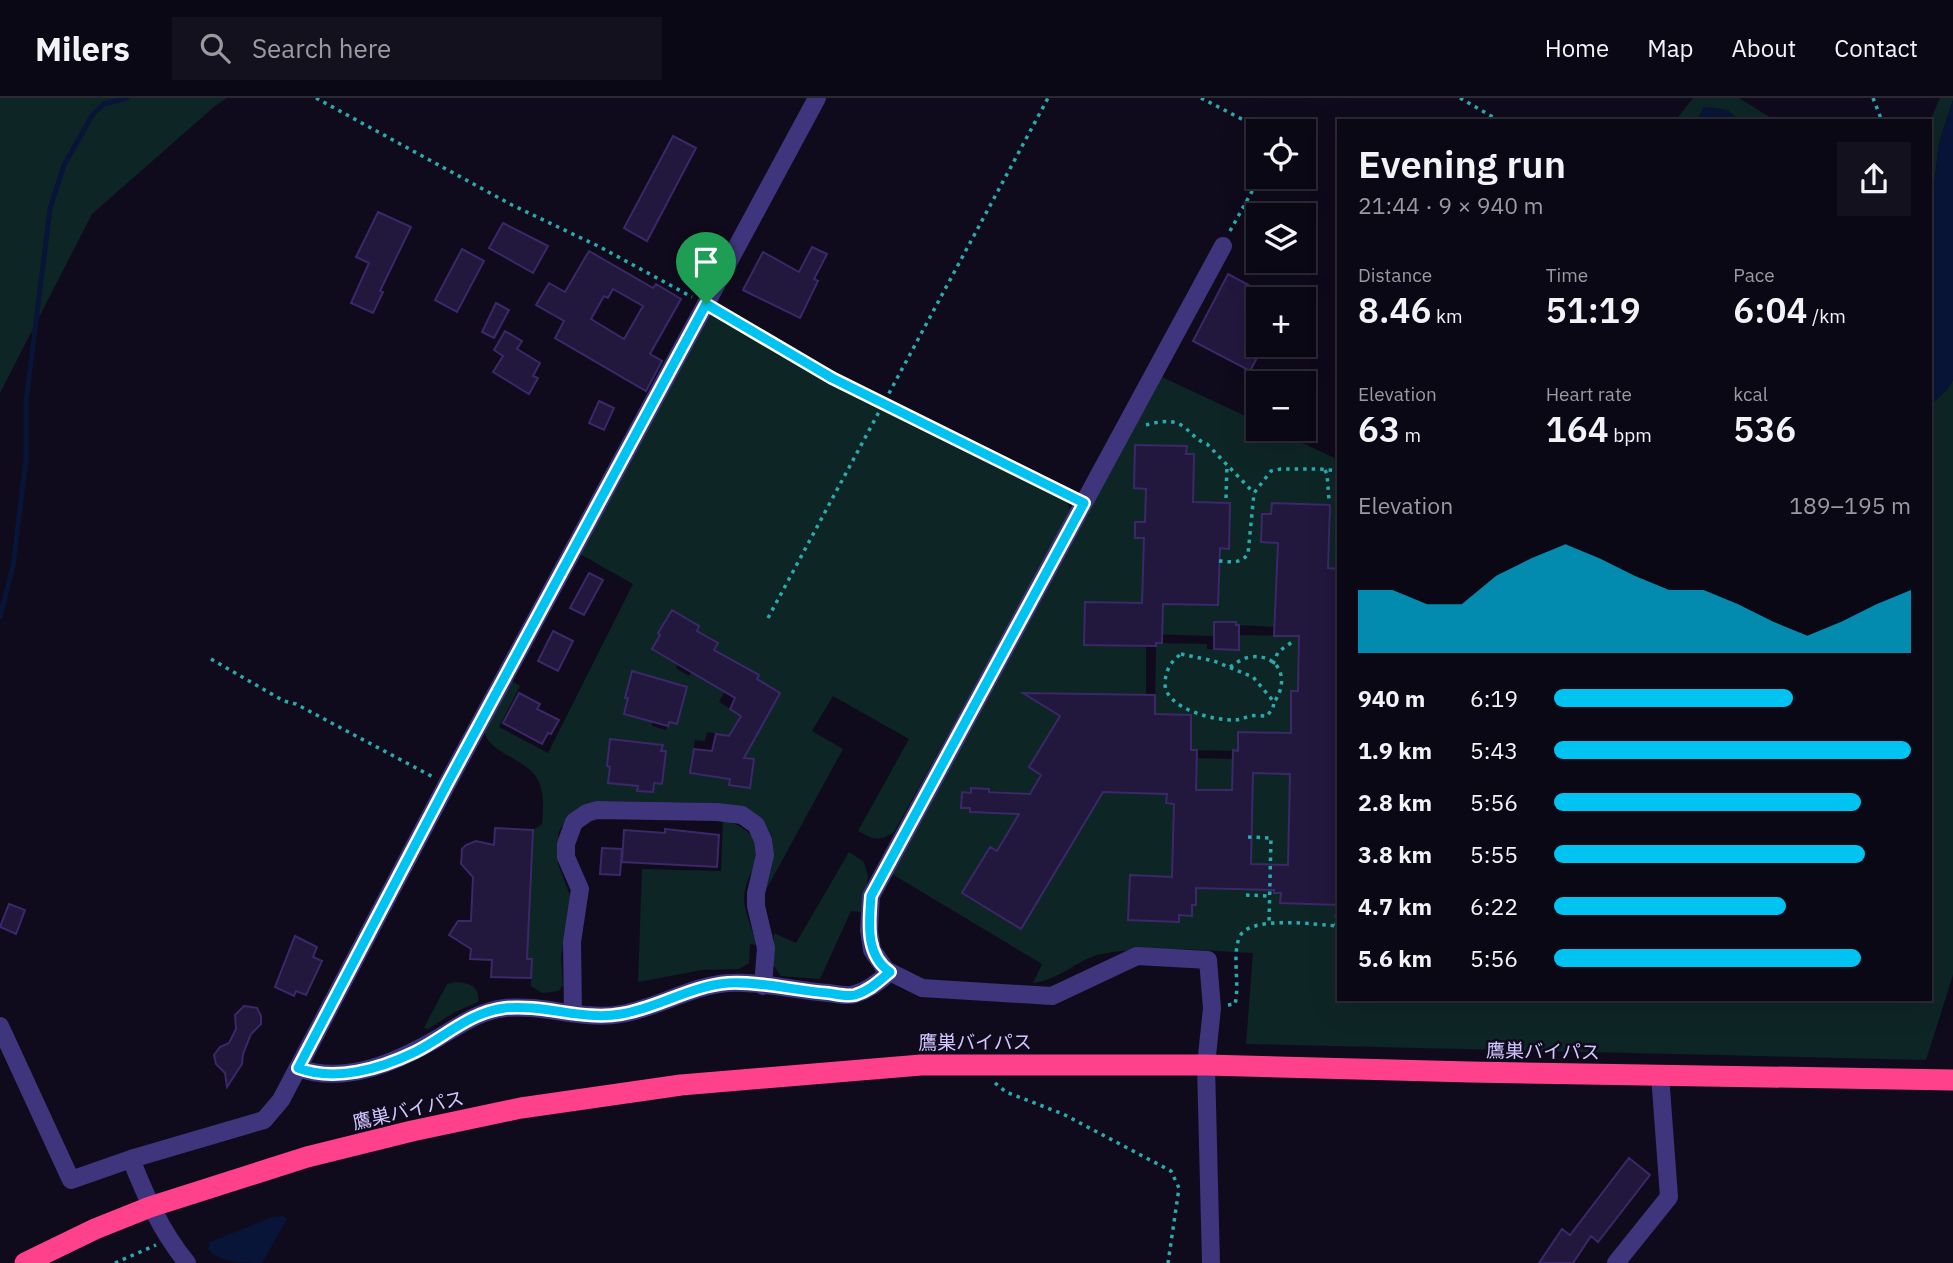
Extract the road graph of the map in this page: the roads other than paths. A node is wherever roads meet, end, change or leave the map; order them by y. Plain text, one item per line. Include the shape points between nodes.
1 (817, 98) edge
2 (1223, 246) road end
3 (890, 972) junction
4 (763, 986) junction
5 (573, 1013) junction
6 (0, 1026) edge
7 (1206, 1065) junction
8 (298, 1068) junction
9 (1660, 1075) junction
10 (1953, 1080) edge
11 (131, 1159) junction
12 (150, 1207) junction
13 (25, 1263) edge
14 (187, 1263) edge
15 (1211, 1263) edge
16 (1616, 1263) edge

1 - 8 street
2 - 3 street via 871,896 872,950
3 - 4 street via 853,995
3 - 7 street via 922,988 1052,996 1137,956 1208,960 1212,1008
4 - 5 street via 729,983 686,991 619,1015
4 - 5 street via 766,948 756,893 765,855 756,825 741,815 717,812 597,810 574,822 566,844 566,857 580,889 572,943
5 - 8 street via 504,1008 478,1014 414,1052 358,1072 330,1075
6 - 11 street via 71,1180
7 - 9 highway, 鷹巣バイパス
7 - 12 highway, 鷹巣バイパス via 921,1065 681,1085 521,1108 412,1131 307,1157
7 - 15 street
8 - 11 street via 264,1120
9 - 10 highway, 鷹巣バイパス
9 - 16 street via 1669,1197
11 - 12 street
12 - 13 highway, 鷹巣バイパス
12 - 14 street

